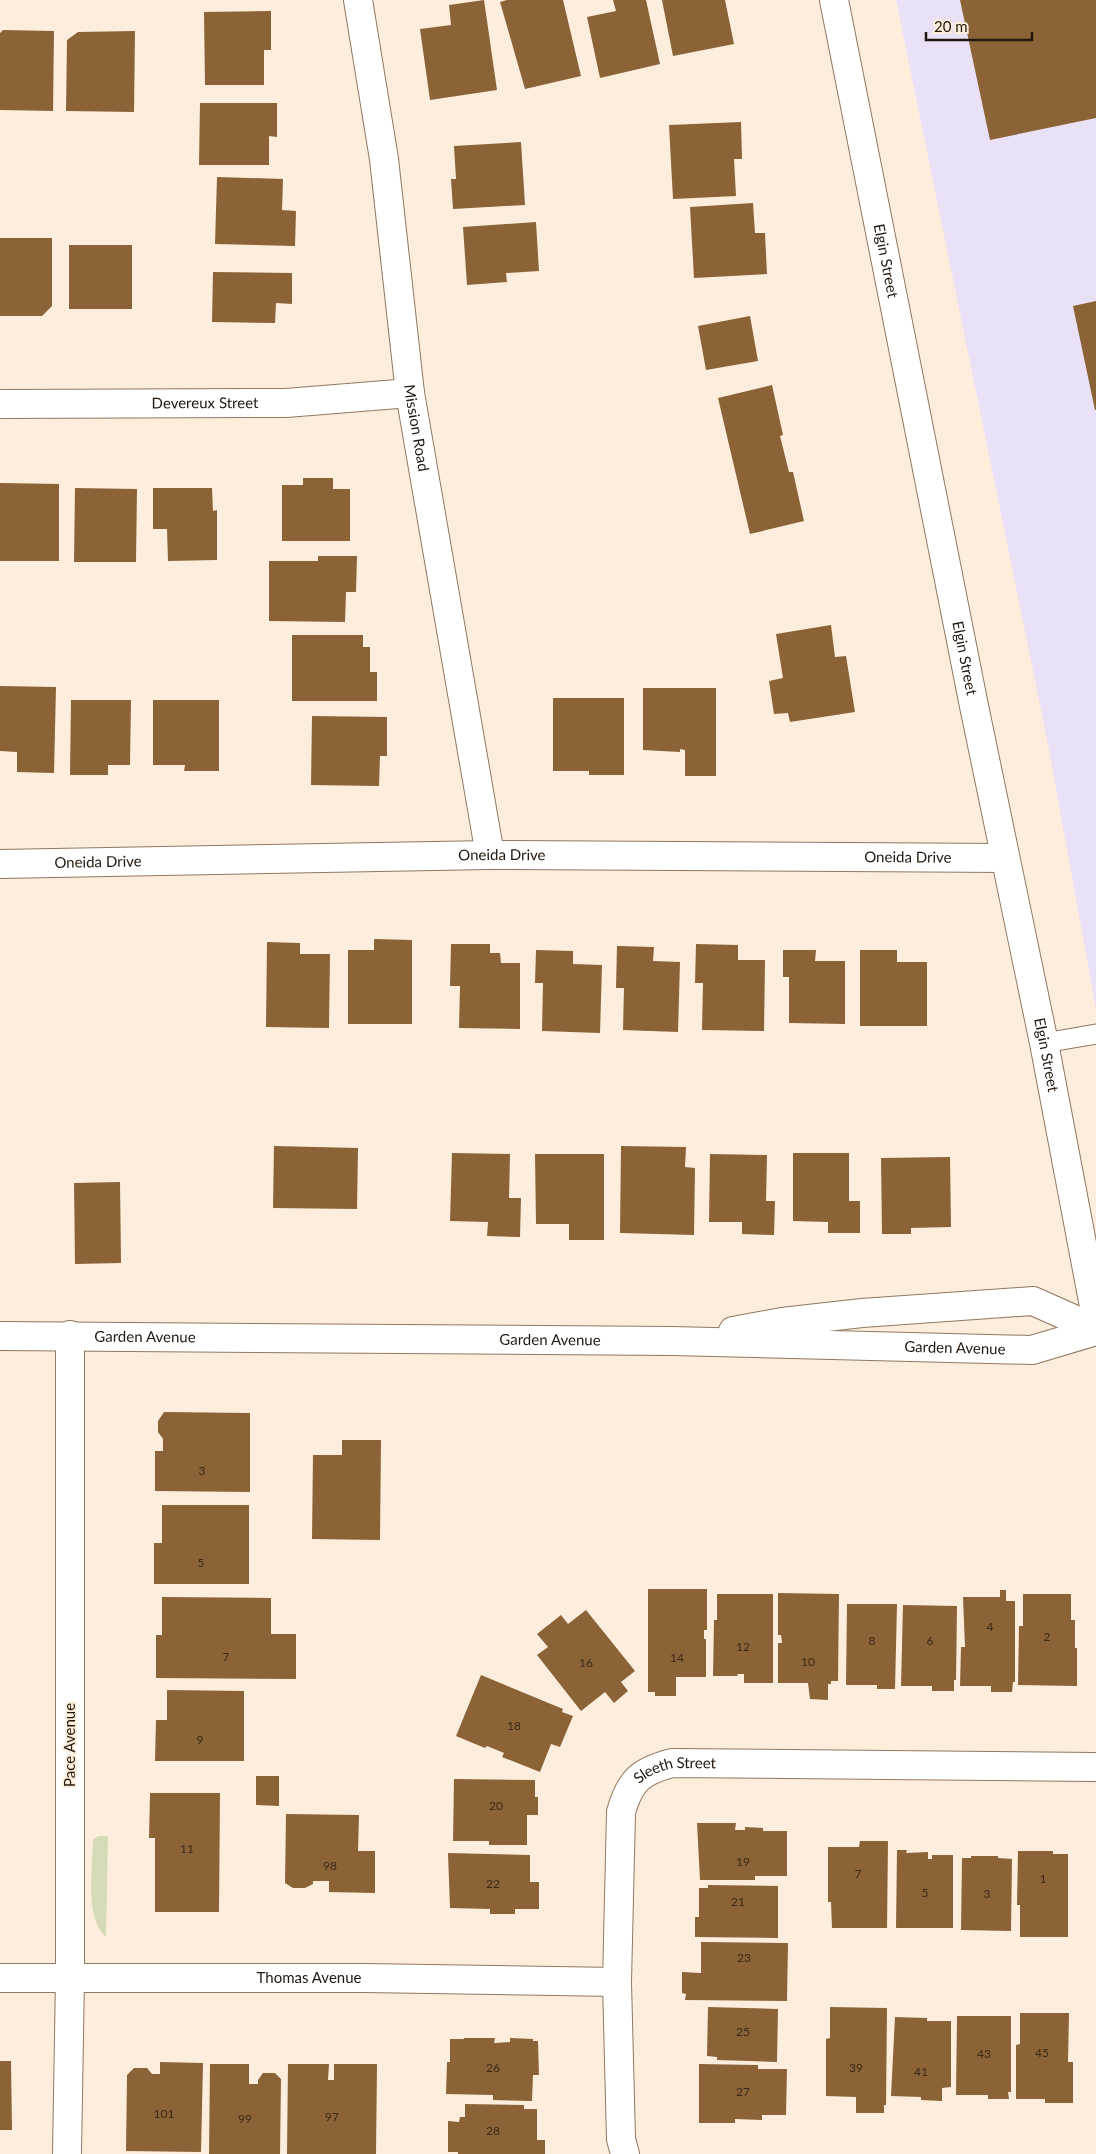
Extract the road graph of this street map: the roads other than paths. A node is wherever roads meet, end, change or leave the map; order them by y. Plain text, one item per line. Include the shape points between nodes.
1 (358, 0) edge
2 (834, 0) edge
3 (410, 393) junction
4 (0, 404) edge
5 (490, 855) junction
6 (1004, 858) junction
7 (0, 864) edge
8 (1096, 1034) edge
9 (1044, 1043) junction
10 (1096, 1317) edge
11 (1096, 1330) edge
12 (70, 1335) junction
13 (0, 1336) edge
14 (672, 1341) junction
15 (1096, 1767) edge
16 (70, 1977) junction
17 (0, 1978) edge
18 (617, 1982) junction
19 (67, 2154) edge
20 (625, 2154) edge

1 - 3 street, Mission Road via 384,159
2 - 6 street, Elgin Street
3 - 4 street, Devereux Street via 286,403
3 - 5 street, Mission Road
5 - 6 street, Oneida Drive
5 - 7 street, Oneida Drive
6 - 9 street, Elgin Street
8 - 9 lane
9 - 10 street, Elgin Street
11 - 14 street, Garden Avenue via 1032,1350
11 - 14 street via 1033,1301 862,1313 782,1322
12 - 13 street, Garden Avenue
12 - 14 street, Garden Avenue
12 - 16 street, Pace Avenue
15 - 18 street, Sleeth Street via 672,1763 654,1768 638,1777 626,1794 621,1812
16 - 17 street, Thomas Avenue
16 - 18 street, Thomas Avenue
16 - 19 street, Pace Avenue
18 - 20 street, Sleeth Street via 620,2139

